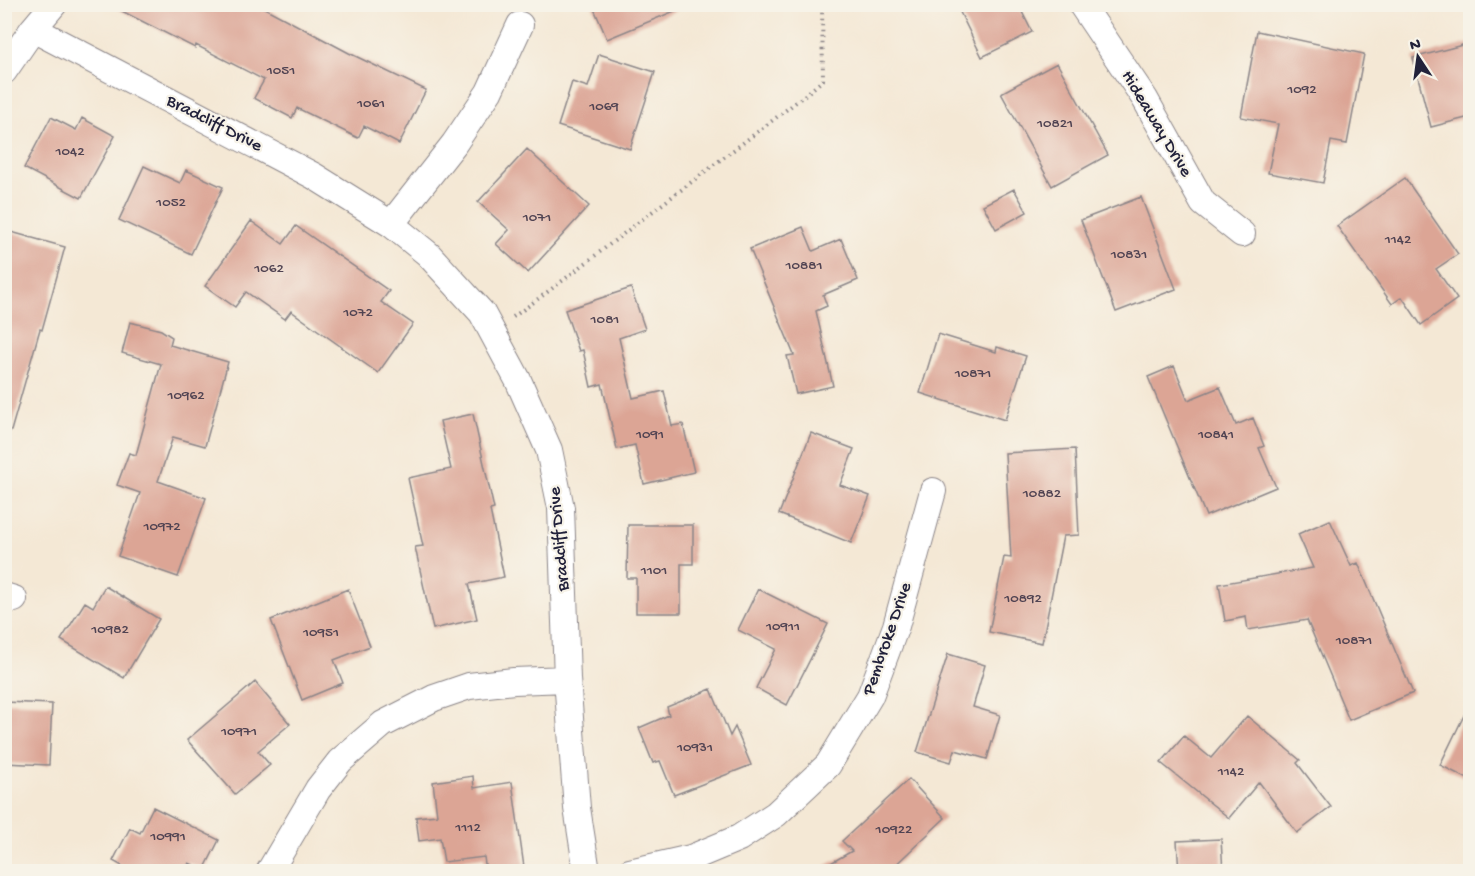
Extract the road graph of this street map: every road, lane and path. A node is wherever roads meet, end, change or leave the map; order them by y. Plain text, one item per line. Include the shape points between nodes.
1 (54, 4) edge
2 (822, 4) edge
3 (1081, 4) edge
4 (520, 25) dead end
5 (33, 29) junction
6 (4, 71) edge
7 (391, 224) junction
8 (1242, 234) dead end
9 (492, 332) junction
10 (933, 491) dead end
11 (567, 679) junction
12 (269, 872) edge
13 (587, 872) edge
14 (630, 872) edge

1 - 5 street
2 - 9 path via 823,80
3 - 8 street, Hideaway Drive via 1145,99 1203,203
4 - 7 street via 489,92
5 - 6 street
5 - 7 street, Bradcliff Drive via 314,176
7 - 9 street, Bradcliff Drive via 428,254 482,313
9 - 11 street, Bradcliff Drive via 549,450 559,496
10 - 14 street, Pembroke Drive via 896,626 870,696 828,765 776,814 740,838 691,858
11 - 12 street via 469,686 434,698 383,724 340,761 318,789
11 - 13 street, Bradcliff Drive via 577,808

